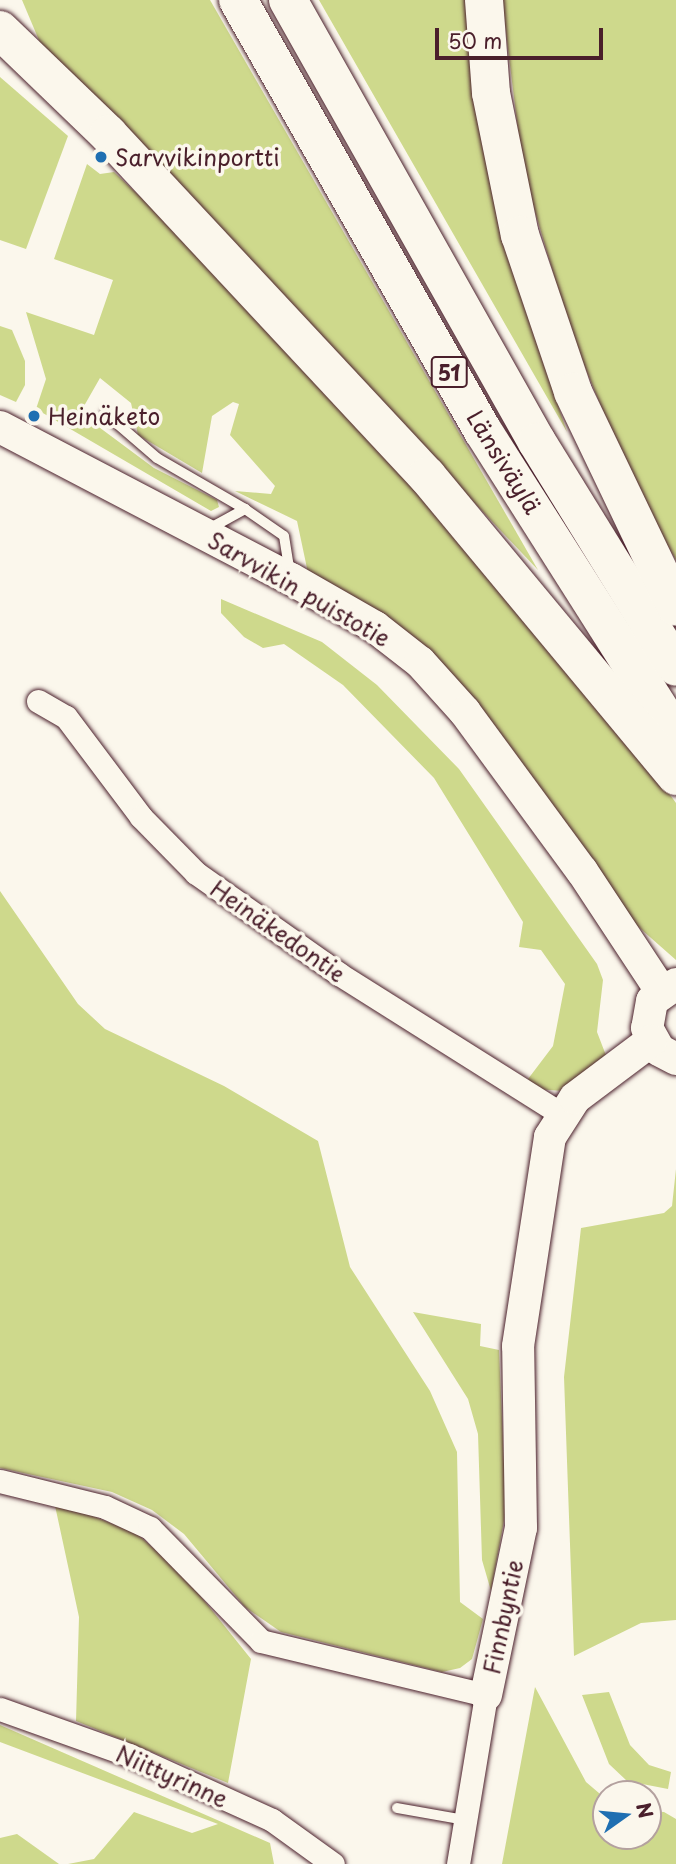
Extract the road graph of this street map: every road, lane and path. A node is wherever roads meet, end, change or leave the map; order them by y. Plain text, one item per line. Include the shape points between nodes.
1 (238, 0) edge
2 (288, 0) edge
3 (484, 0) edge
4 (0, 30) edge
5 (106, 414) dead end
6 (0, 427) edge
7 (245, 509) junction
8 (202, 533) junction
9 (291, 579) junction
10 (676, 607) edge
11 (676, 667) edge
12 (38, 701) dead end
13 (676, 735) edge
14 (676, 776) edge
15 (669, 987) edge
16 (664, 1050) edge
17 (560, 1114) junction
18 (0, 1481) edge
19 (486, 1695) junction
20 (0, 1709) edge
21 (397, 1808) dead end
22 (465, 1820) junction
23 (333, 1864) edge
24 (457, 1864) edge

1 - 13 highway, Länsiväylä / 51 via 483,431
2 - 11 highway, Länsiväylä / 51 via 537,442
3 - 10 highway via 491,93 520,235 573,392
4 - 14 highway via 108,134 427,476
5 - 7 lane via 157,458
6 - 8 main road, Sarvvikin puistotie
7 - 8 lane
7 - 9 lane via 284,536
8 - 9 main road, Sarvvikin puistotie
9 - 15 main road, Sarvvikin puistotie via 375,627 419,662 465,712
12 - 17 street, Heinäkedontie via 66,717 141,817 196,873 260,923
15 - 16 main road via 647,1014
16 - 17 main road
17 - 19 main road, Finnbyntie via 550,1136 518,1346 521,1528
18 - 19 street, Finnbyntie via 104,1507 150,1528 261,1641
19 - 22 street
20 - 23 street, Niittyrinne via 129,1755 272,1819
21 - 22 lane
22 - 24 street

